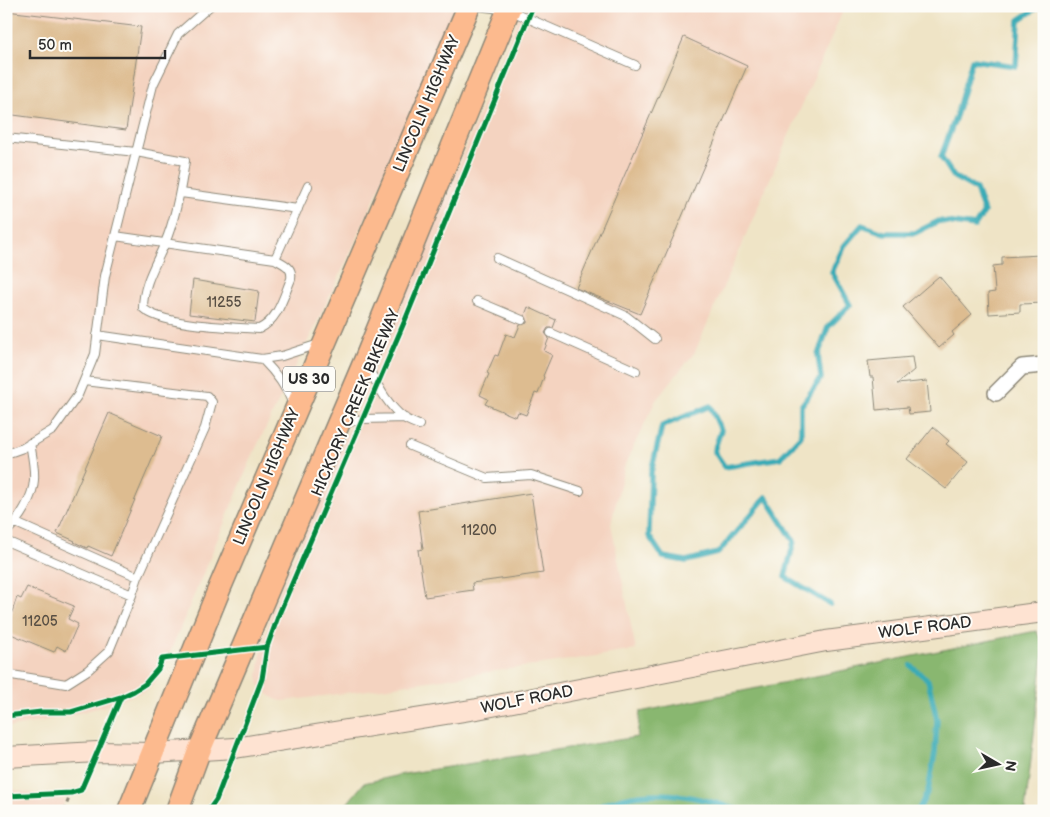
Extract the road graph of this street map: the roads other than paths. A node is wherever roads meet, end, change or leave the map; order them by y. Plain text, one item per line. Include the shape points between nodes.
1 (210, 6) edge
2 (469, 6) edge
3 (477, 6) edge
4 (508, 8) edge
5 (635, 65) dead end
6 (6, 138) edge
7 (136, 152) junction
8 (308, 186) dead end
9 (180, 193) junction
10 (298, 209) junction
11 (115, 236) junction
12 (165, 243) junction
13 (497, 258) dead end
14 (275, 259) junction
15 (477, 301) dead end
16 (522, 320) dead end
17 (551, 333) dead end
18 (97, 334) junction
19 (655, 339) dead end
20 (326, 341) junction
21 (262, 358) junction
22 (365, 361) junction
23 (1044, 365) edge
24 (636, 371) dead end
25 (84, 381) junction
26 (996, 393) dead end
27 (296, 411) junction
28 (405, 418) junction
29 (419, 425) dead end
30 (337, 426) junction
31 (30, 443) junction
32 (410, 446) dead end
33 (6, 454) edge
34 (580, 491) dead end
35 (16, 523) junction
36 (6, 532) edge
37 (6, 541) edge
38 (138, 577) junction
39 (132, 595) junction
40 (1044, 612) edge
41 (6, 674) edge
42 (199, 751) junction
43 (153, 753) junction
44 (6, 757) edge
45 (129, 811) edge
46 (177, 811) edge

1 - 7 lane via 178,34 153,85
2 - 20 main road, LINCOLN HIGHWAY / US 30
3 - 4 lane
4 - 5 lane
4 - 22 main road, US 30
6 - 7 lane
7 - 9 lane via 185,161
7 - 11 lane
8 - 10 lane
9 - 10 lane
9 - 12 lane
10 - 14 lane
11 - 12 lane
11 - 18 lane via 105,276
12 - 14 lane
12 - 14 lane via 146,284 143,308 148,314 183,322 259,329 268,325 292,274
13 - 19 lane via 626,316
15 - 16 lane
17 - 24 lane
18 - 21 lane
18 - 25 lane via 95,354
20 - 21 lane via 282,356
20 - 27 main road, LINCOLN HIGHWAY / US 30
21 - 27 lane via 277,374
22 - 28 lane via 387,400
22 - 30 main road, US 30
23 - 26 street via 1022,367
25 - 31 lane via 53,430
25 - 38 lane via 207,396 212,402 205,428
27 - 43 main road, LINCOLN HIGHWAY / US 30
28 - 29 lane
28 - 30 lane via 363,419
30 - 42 main road, US 30
31 - 33 lane
31 - 35 lane via 34,481
32 - 34 lane via 487,478 531,476
35 - 36 lane
35 - 38 lane
37 - 39 lane
38 - 39 lane
39 - 41 lane via 109,651 66,684
40 - 42 main road, WOLF ROAD via 826,640 477,710
42 - 43 main road, WOLF ROAD
42 - 46 main road, US 30
43 - 44 main road, WOLF ROAD via 97,752
43 - 45 main road, LINCOLN HIGHWAY / US 30

